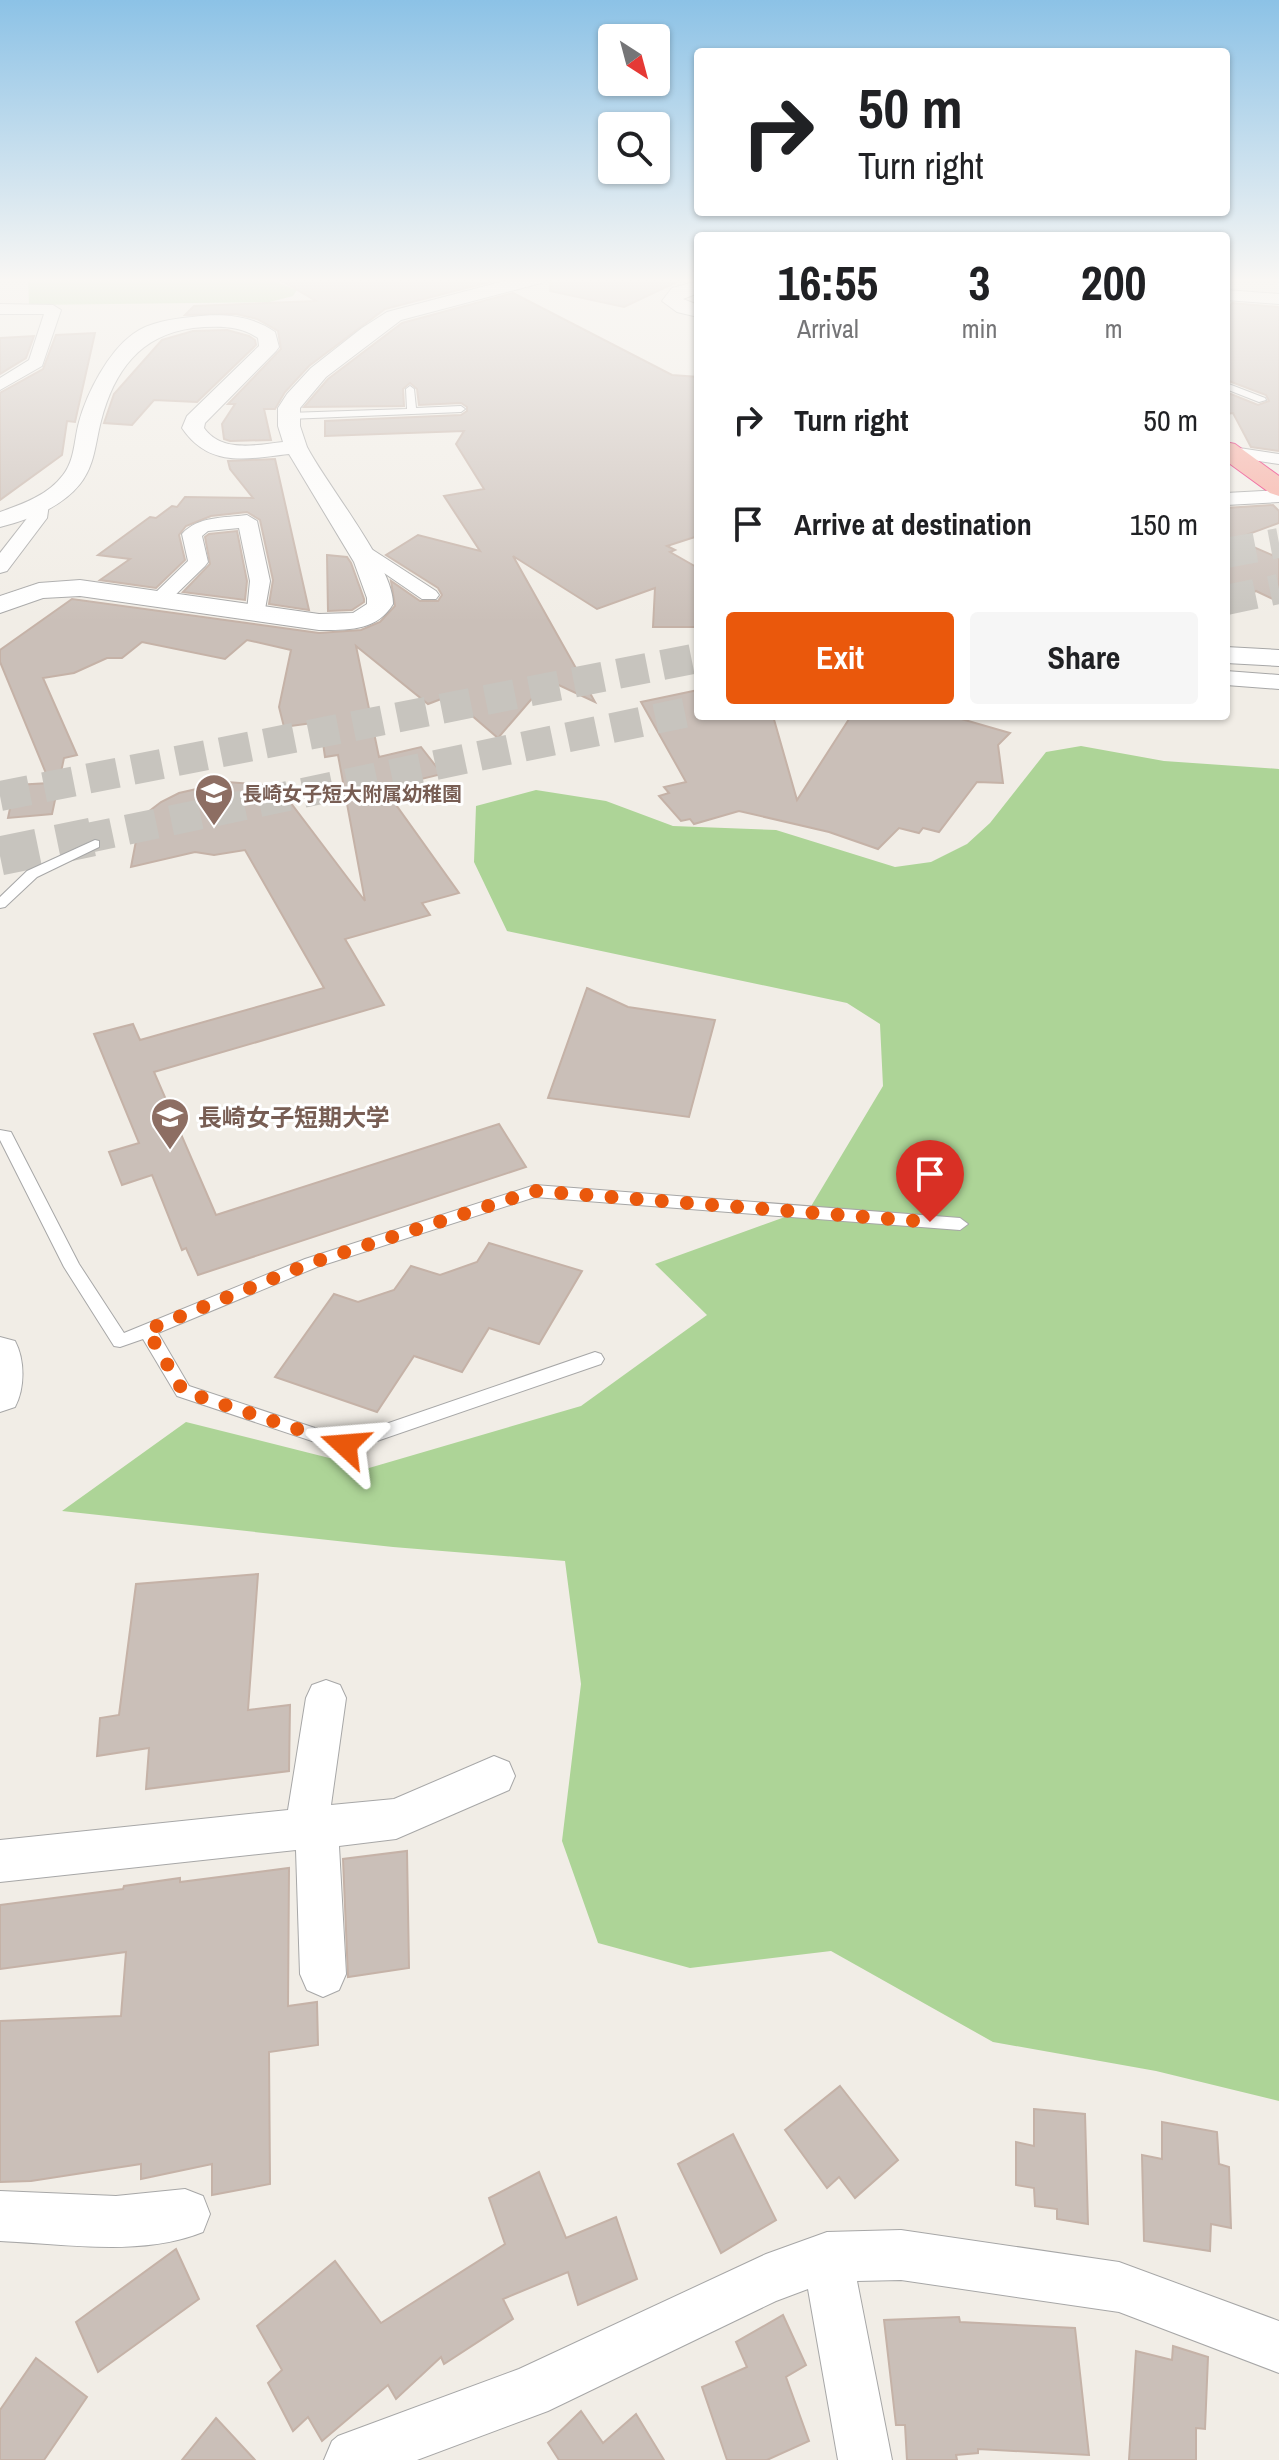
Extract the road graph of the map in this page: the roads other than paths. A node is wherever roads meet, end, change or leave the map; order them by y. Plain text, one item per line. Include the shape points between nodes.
1 (102, 393) edge
2 (223, 393) edge
3 (299, 393) edge
4 (410, 393) edge
5 (1243, 393) edge
6 (1262, 400) dead end
7 (461, 409) dead end
8 (412, 411) junction
9 (288, 416) junction
10 (294, 447) junction
11 (1230, 451) edge
12 (1230, 452) edge
13 (1279, 459) edge
14 (1279, 488) edge
15 (1279, 496) edge
16 (1230, 499) edge
17 (40, 504) junction
18 (0, 520) edge
19 (359, 547) junction
20 (0, 567) edge
21 (429, 595) dead end
22 (160, 599) junction
23 (0, 605) edge
24 (257, 611) junction
25 (1230, 655) edge
26 (1279, 658) edge
27 (1230, 678) edge
28 (1279, 682) edge
29 (95, 844) tunnel mouth
30 (0, 904) edge
31 (0, 1135) edge
32 (960, 1224) dead end
33 (147, 1330) junction
34 (0, 1353) edge
35 (595, 1359) dead end
36 (0, 1395) edge
37 (326, 1698) dead end
38 (494, 1776) dead end
39 (312, 1828) junction
40 (0, 1861) edge
41 (323, 1974) dead end
42 (185, 2214) dead end
43 (0, 2216) edge
44 (827, 2257) junction
45 (1279, 2347) edge
46 (351, 2460) edge
47 (865, 2460) edge

1 - 17 street via 81,466 71,481
2 - 10 street via 193,428 210,448 233,452
3 - 9 street
4 - 8 lane
5 - 6 lane
7 - 8 lane
8 - 9 lane
9 - 10 street
10 - 19 street
11 - 13 street
12 - 14 highway
15 - 16 street
17 - 18 street
17 - 20 street via 37,518
19 - 21 street
19 - 24 street via 381,598 371,615 341,622
22 - 23 street via 57,588
22 - 24 street
22 - 24 street via 198,562 192,534 203,526 247,521 260,581
25 - 26 street
27 - 28 street
29 - 30 lane via 32,874
31 - 33 lane via 6,1136 72,1267 120,1341
32 - 33 lane via 535,1191 311,1263
33 - 35 lane via 183,1391 345,1445
34 - 36 street
37 - 39 street
38 - 39 street via 396,1819
39 - 40 street
39 - 41 street
42 - 43 street via 90,2222
44 - 45 street via 901,2255 1119,2287
44 - 46 street via 766,2279 529,2392
44 - 47 street

